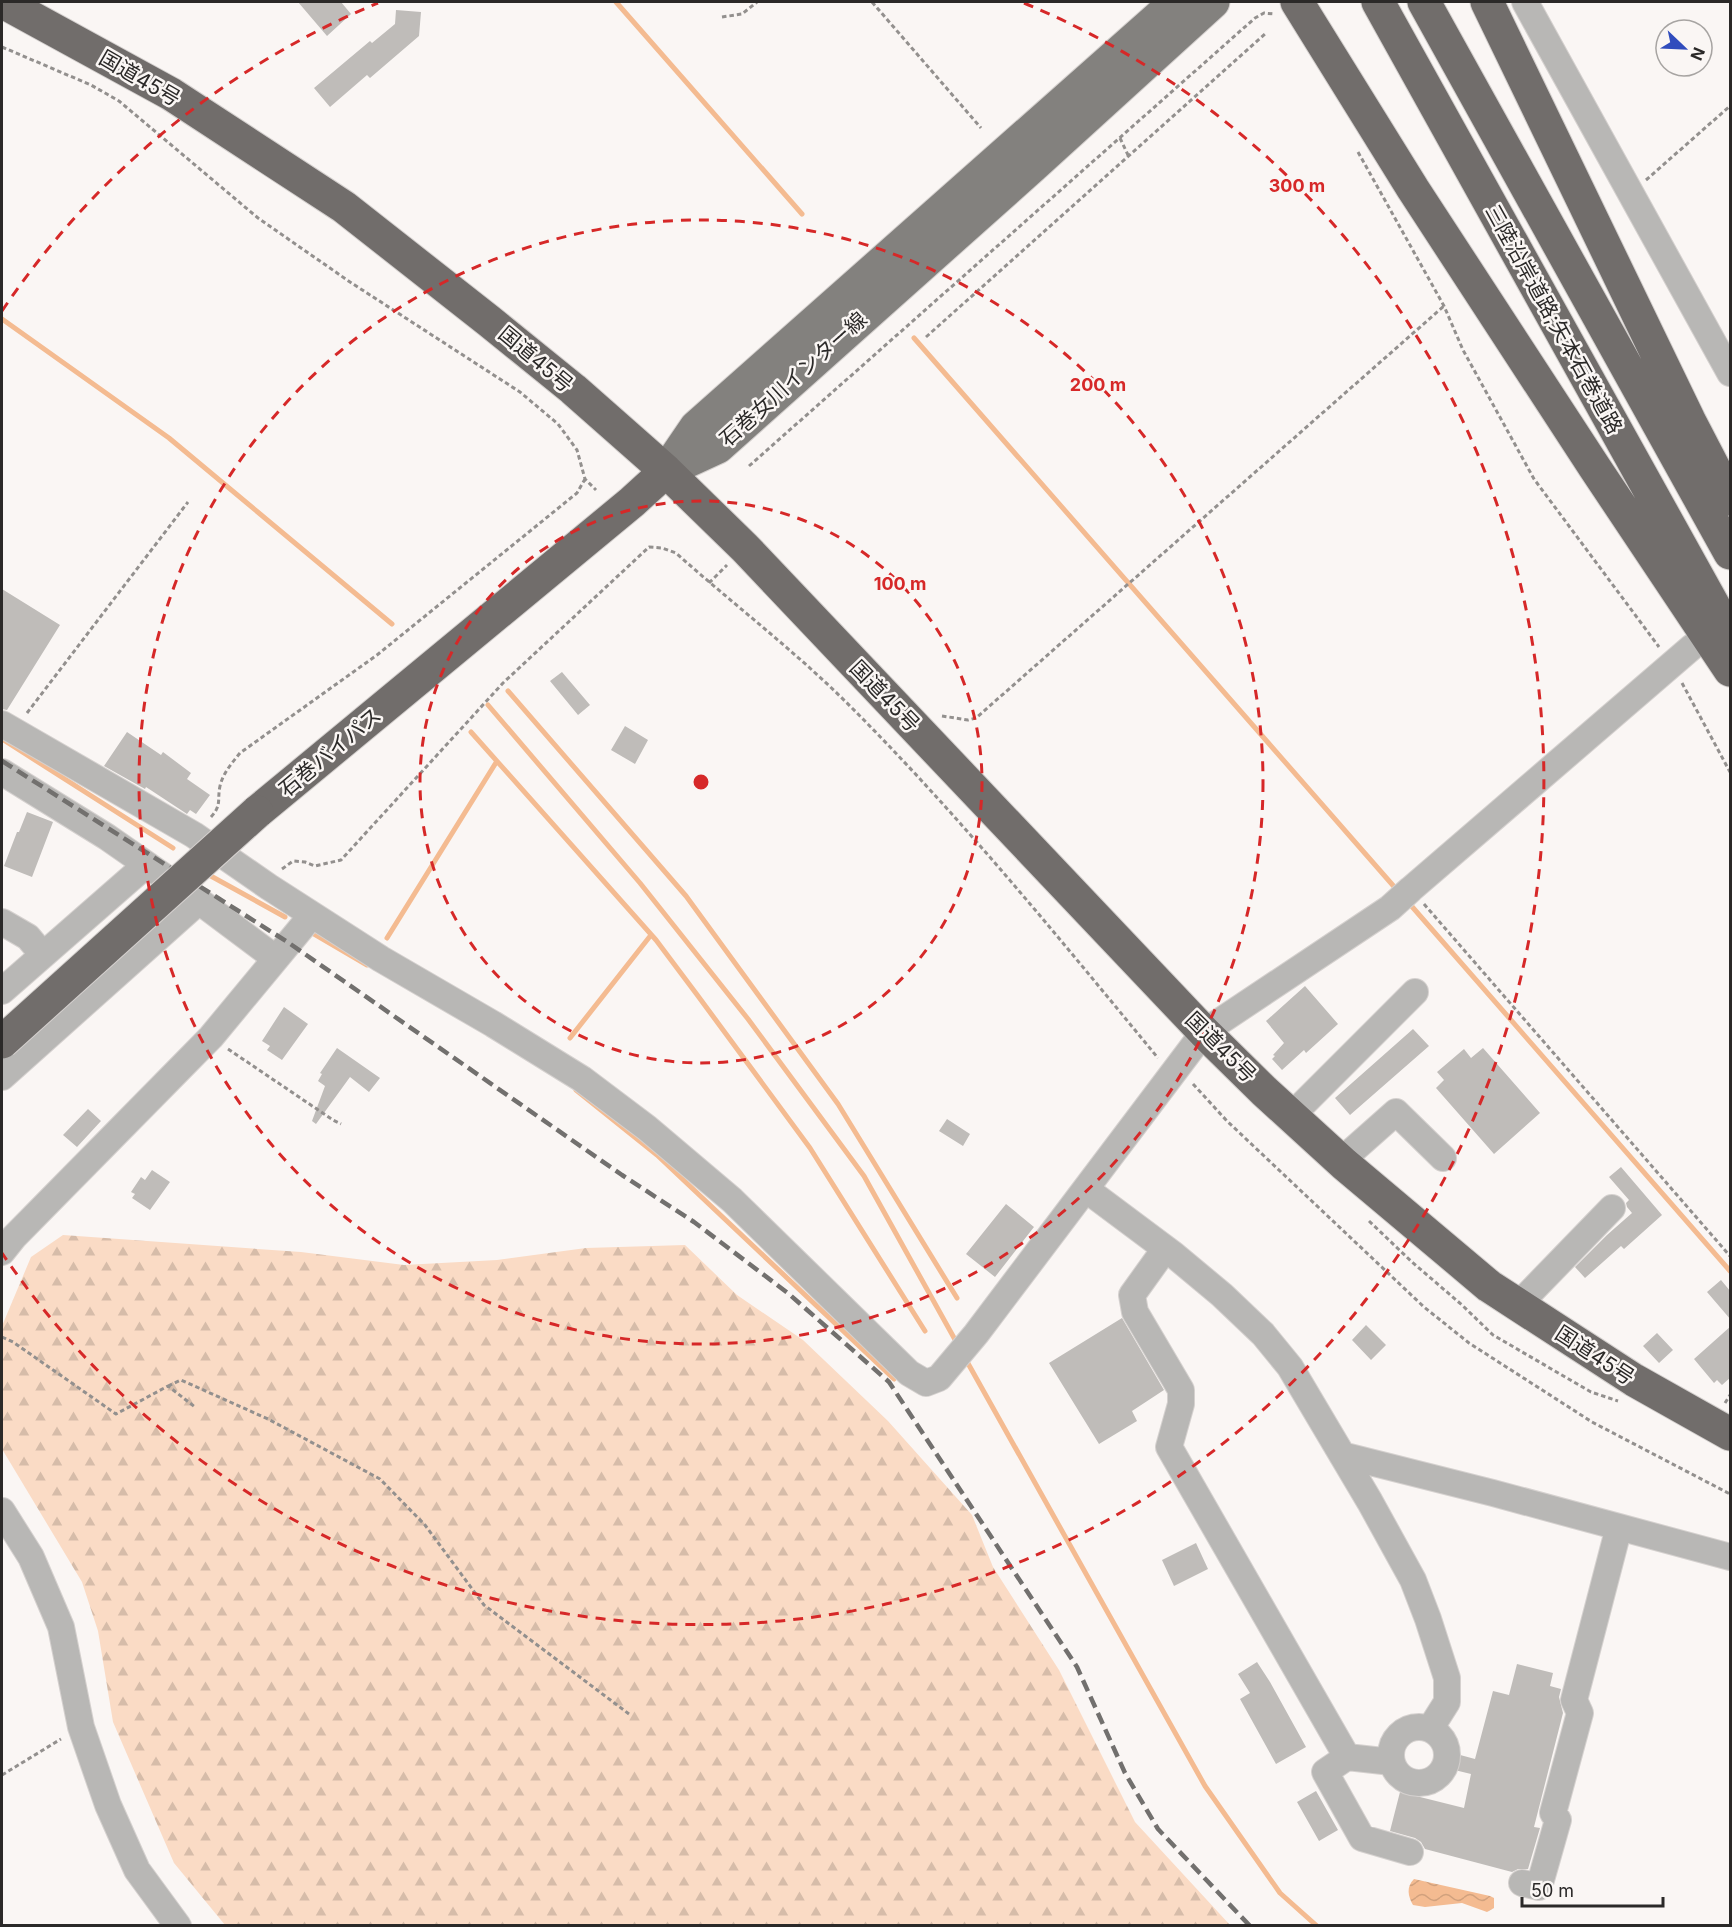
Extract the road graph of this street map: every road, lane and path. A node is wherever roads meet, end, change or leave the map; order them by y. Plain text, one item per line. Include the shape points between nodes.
1 (3, 2) edge
2 (757, 2) edge
3 (872, 2) edge
4 (1176, 2) edge
5 (1214, 2) edge
6 (1378, 2) edge
7 (1424, 2) edge
8 (1486, 2) edge
9 (1525, 2) edge
10 (1289, 9) edge
11 (722, 17) dead end
12 (1266, 33) dead end
13 (2, 47) edge
14 (1731, 106) edge
15 (981, 128) dead end
16 (1120, 138) junction
17 (1356, 149) dead end
18 (1128, 155) junction
19 (1631, 193) junction
20 (1444, 306) junction
21 (926, 337) dead end
22 (1731, 373) edge
23 (748, 466) dead end
24 (666, 471) junction
25 (585, 479) junction
26 (596, 490) dead end
27 (1731, 499) edge
28 (188, 502) dead end
29 (1731, 553) edge
30 (1731, 635) edge
31 (1692, 647) dead end
32 (1672, 665) junction
33 (1731, 670) edge
34 (941, 716) dead end
35 (7, 728) edge
36 (2, 772) edge
37 (1731, 772) edge
38 (194, 835) junction
39 (146, 865) junction
40 (269, 887) junction
41 (1405, 894) junction
42 (198, 901) junction
43 (312, 915) junction
44 (2, 922) edge
45 (43, 955) junction
46 (276, 958) junction
47 (2, 991) edge
48 (1415, 992) dead end
49 (1204, 1032) junction
50 (210, 1037) junction
51 (2, 1042) edge
52 (1175, 1071) junction
53 (2, 1077) edge
54 (1292, 1116) junction
55 (341, 1124) dead end
56 (1443, 1158) dead end
57 (1344, 1164) junction
58 (1087, 1190) junction
59 (1612, 1208) dead end
60 (6, 1240) edge
61 (1165, 1248) junction
62 (1731, 1256) edge
63 (1518, 1305) junction
64 (2, 1337) edge
65 (168, 1386) junction
66 (195, 1407) dead end
67 (1731, 1434) edge
68 (1342, 1455) junction
69 (1731, 1494) edge
70 (2, 1511) edge
71 (1618, 1527) junction
72 (1731, 1557) edge
73 (629, 1714) dead end
74 (81, 1727) junction
75 (1430, 1729) junction
76 (1347, 1757) junction
77 (1392, 1762) junction
78 (2, 1775) edge
79 (1410, 1852) dead end
80 (1522, 1883) dead end
81 (178, 1926) edge

1 - 24 highway, 国道45号 via 171,94 344,207 489,321
2 - 11 path via 742,14
3 - 15 path
4 - 24 main road, 石巻女川インター線 via 696,427
5 - 24 main road, 石巻女川インター線 via 718,447
6 - 30 highway, 三陸沿岸道路;矢本石巻道路
7 - 29 highway, 三陸沿岸道路;矢本石巻道路
8 - 27 highway
9 - 19 street
10 - 16 path via 1254,18
10 - 33 highway via 1413,189
12 - 18 path
13 - 25 path via 119,101 258,218 520,392 558,424 577,450
14 - 19 path
16 - 18 path
16 - 23 path
17 - 20 path
18 - 21 path
19 - 22 street
20 - 32 path via 1463,350 1534,479
20 - 34 path via 976,718
24 - 49 highway, 国道45号 via 753,557
24 - 51 highway, 石巻バイパス, bridge via 257,812
25 - 26 path
25 - 38 path via 577,493 377,655 240,753 220,785 218,808
28 - 35 path
31 - 32 street
32 - 37 path
32 - 41 street
35 - 38 street
36 - 39 street
38 - 40 street
39 - 42 street
39 - 45 street
40 - 43 street
40 - 52 path via 293,861 315,866 341,860 503,683 649,547 662,548 676,553 849,705 1041,916
41 - 49 street via 1390,908
41 - 62 path
42 - 46 street
42 - 53 street
43 - 46 street
43 - 58 street via 591,1086 647,1128 732,1200 909,1373 926,1383 939,1378 951,1365
44 - 45 street via 28,937
45 - 47 street
46 - 50 street
48 - 54 street
49 - 52 street
49 - 54 highway, 国道45号
50 - 55 path
50 - 60 street
52 - 58 street
52 - 69 path via 1424,1307 1469,1343 1592,1422
54 - 57 highway, 国道45号
56 - 57 street via 1396,1112 1352,1151
57 - 63 highway, 国道45号 via 1489,1286
58 - 61 street
59 - 63 street
61 - 68 street via 1263,1334 1290,1367
61 - 76 street via 1132,1295 1135,1312 1181,1390 1169,1447
63 - 67 highway, 国道45号 via 1634,1380
64 - 65 path via 116,1414
65 - 66 path
65 - 73 path via 182,1380 268,1419 380,1479 425,1525 484,1605
68 - 71 street
68 - 75 street via 1413,1580 1428,1619 1446,1678 1447,1702
70 - 74 street via 31,1557 61,1627
71 - 72 street
71 - 80 street via 1574,1700 1580,1713 1552,1813 1558,1820 1539,1887
74 - 78 path
74 - 81 street via 108,1805 137,1870
75 - 77 street via 1416,1727 1400,1734 1391,1749
75 - 77 street via 1440,1736 1447,1752 1447,1761 1438,1776 1422,1783 1413,1782 1398,1774
76 - 77 street
76 - 79 street via 1325,1772 1362,1838

